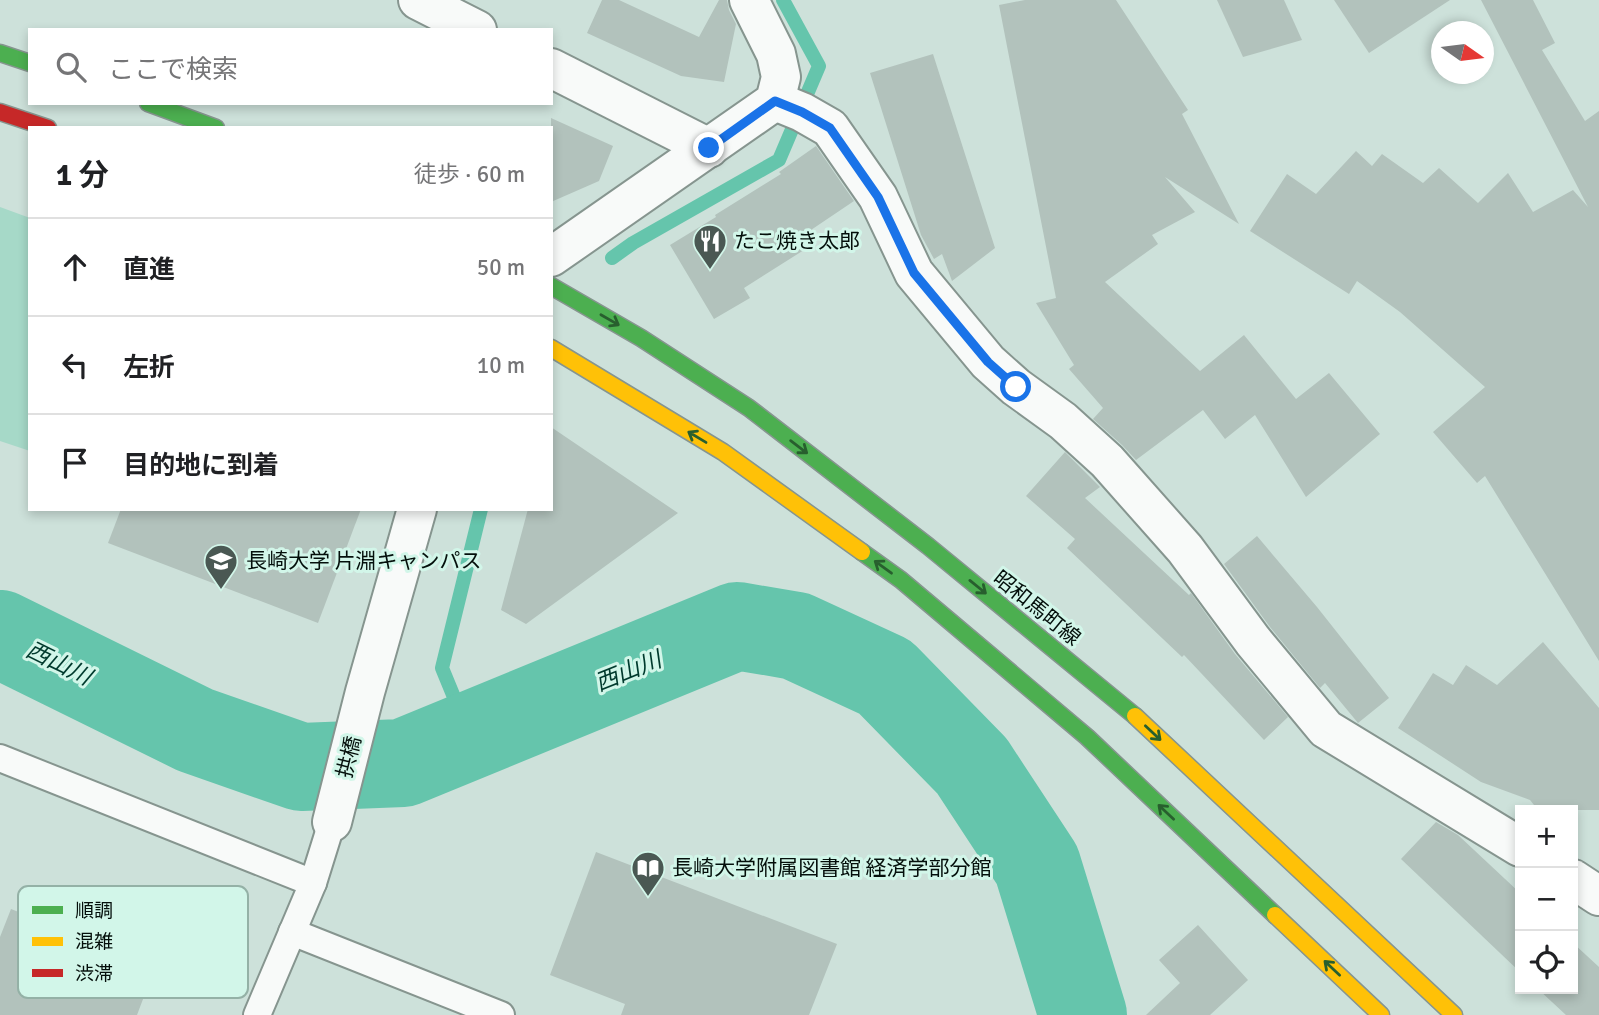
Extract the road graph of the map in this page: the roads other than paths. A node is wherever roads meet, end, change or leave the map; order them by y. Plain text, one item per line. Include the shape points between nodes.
1 (418, 0) edge
2 (749, 0) edge
3 (473, 28) edge
4 (0, 53) edge
5 (28, 62) edge
6 (553, 69) edge
7 (153, 105) edge
8 (786, 106) junction
9 (0, 112) edge
10 (42, 126) edge
11 (211, 126) edge
12 (709, 148) junction
13 (553, 256) edge
14 (553, 287) edge
15 (553, 349) edge
16 (415, 511) edge
17 (0, 758) edge
18 (332, 822) joint
19 (1515, 844) edge
20 (1578, 882) edge
21 (313, 883) junction
22 (1599, 896) edge
23 (292, 932) junction
24 (257, 1015) edge
25 (502, 1015) edge
26 (1381, 1015) edge
27 (1454, 1015) edge

1 - 3 street
2 - 8 street via 776,54
4 - 5 main road
6 - 12 street
7 - 11 main road
8 - 12 street
8 - 19 street via 830,128 878,197 914,273 988,362 1107,461 1185,549 1326,729
9 - 10 main road
12 - 13 street
14 -> 27 main road, 昭和馬町線 via 642,338 748,408 928,545 1123,705
26 -> 15 main road via 1087,737 901,580 723,452
16 - 18 street, 拱橋
17 - 21 lane
18 - 21 lane
20 - 22 street
21 - 23 lane
23 - 24 lane
23 - 25 lane

